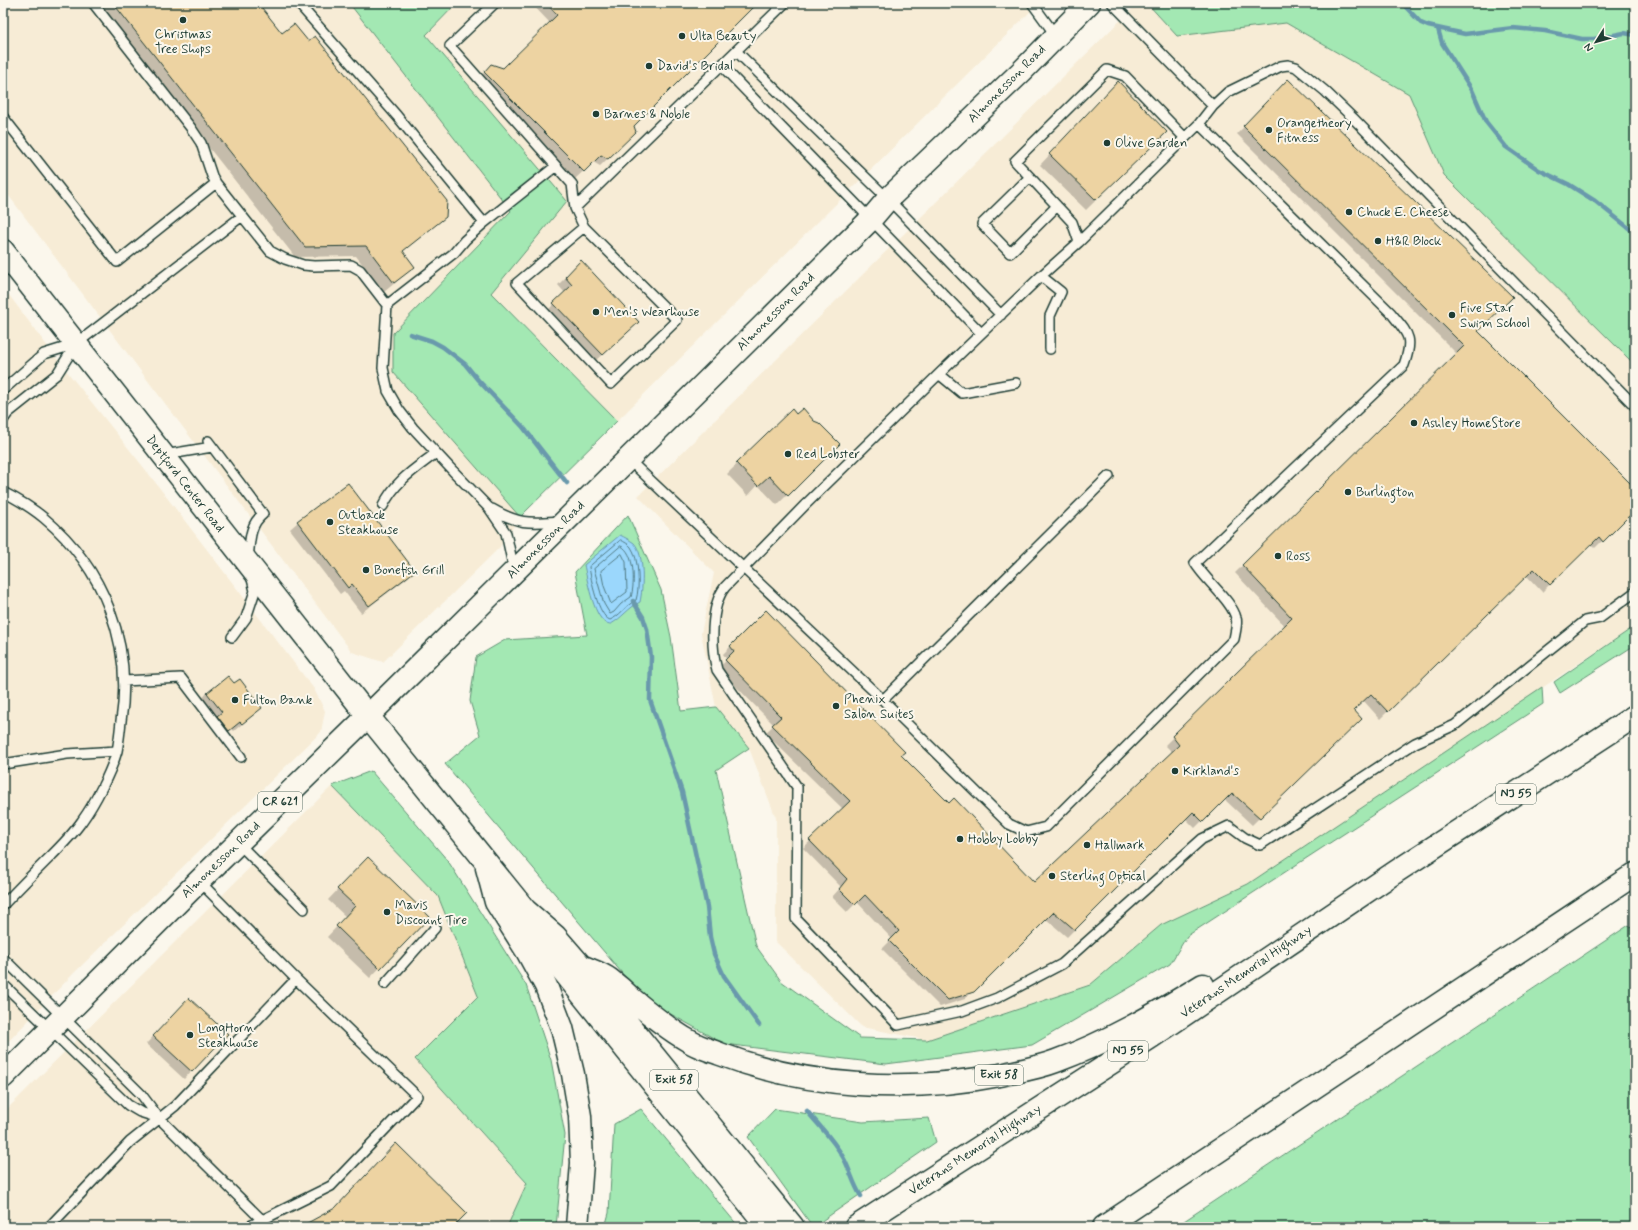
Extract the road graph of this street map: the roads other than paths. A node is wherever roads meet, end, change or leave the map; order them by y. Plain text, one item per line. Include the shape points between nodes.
1 (93, 3) edge
2 (298, 3) edge
3 (496, 3) edge
4 (785, 3) edge
5 (1032, 3) edge
6 (1089, 3) edge
7 (1112, 3) edge
8 (1056, 36) junction
9 (736, 50) junction
10 (721, 65) junction
11 (1213, 106) junction
12 (3, 117) edge
13 (1199, 124) junction
14 (1184, 138) junction
15 (556, 166) junction
16 (1030, 177) junction
17 (216, 183) junction
18 (888, 199) junction
19 (1057, 206) junction
20 (575, 208) junction
21 (242, 216) junction
22 (870, 219) junction
23 (484, 223) junction
24 (584, 227) junction
25 (1078, 242) junction
26 (3, 251) edge
27 (1041, 276) junction
28 (387, 305) junction
29 (1001, 315) junction
30 (981, 333) junction
31 (76, 344) junction
32 (1050, 349) dead end
33 (939, 374) junction
34 (1016, 383) dead end
35 (3, 390) edge
36 (1635, 406) edge
37 (3, 420) edge
38 (436, 453) junction
39 (163, 456) junction
40 (628, 459) junction
41 (1109, 476) dead end
42 (3, 492) edge
43 (382, 506) dead end
44 (489, 508) junction
45 (566, 520) junction
46 (248, 564) junction
47 (743, 568) junction
48 (514, 571) junction
49 (1635, 592) edge
50 (232, 637) dead end
51 (124, 681) junction
52 (883, 700) junction
53 (368, 716) junction
54 (1635, 716) edge
55 (117, 751) junction
56 (241, 757) dead end
57 (3, 764) edge
58 (238, 843) junction
59 (486, 861) junction
60 (1397, 871) junction
61 (1635, 874) edge
62 (199, 881) junction
63 (3, 905) edge
64 (304, 909) dead end
65 (525, 910) junction
66 (435, 928) dead end
67 (3, 958) edge
68 (581, 966) junction
69 (296, 979) junction
70 (3, 984) edge
71 (385, 984) dead end
72 (57, 1024) junction
73 (3, 1077) edge
74 (159, 1118) junction
75 (758, 1199) junction
76 (263, 1220) junction
77 (49, 1227) edge
78 (248, 1227) edge
79 (577, 1227) edge
80 (768, 1227) edge
81 (793, 1227) edge
82 (856, 1227) edge
83 (1104, 1227) edge

1 - 17 lane via 201,143
2 - 23 lane via 397,116
3 - 15 lane via 450,46
4 - 9 lane
5 - 8 lane
6 - 8 main road, Almonesson Road / CR 621
7 - 11 lane
8 - 18 main road, Almonesson Road / CR 621
9 - 10 lane
9 - 18 lane
10 - 20 lane
10 - 22 lane
11 - 13 lane
11 - 36 lane via 1228,92 1258,76 1288,64 1296,67 1353,118
12 - 17 lane via 117,262
13 - 14 lane
13 - 52 lane via 1390,313 1408,334 1409,352 1404,365 1195,563 1229,604 1237,618 1234,639 1046,827 1026,832 1009,824
14 - 16 lane via 1125,76 1107,70 1015,161
14 - 25 lane
15 - 20 lane via 572,184
15 - 23 lane
16 - 19 lane
16 - 19 lane via 982,224 1010,253
17 - 21 lane
18 - 22 main road, Almonesson Road / CR 621
18 - 29 lane
19 - 25 lane via 1072,222
20 - 24 lane
21 - 28 lane via 268,248 285,259 314,266 351,265 360,270
21 - 31 lane
22 - 30 lane
22 - 40 main road, Almonesson Road / CR 621
23 - 28 lane via 454,253
24 - 24 lane via 677,320 611,384 517,282
25 - 27 lane
26 - 31 main road, Deptford Center Road
27 - 29 lane
27 - 32 lane via 1061,292 1050,316
28 - 38 lane via 383,368 388,391 399,410
29 - 30 lane
30 - 33 lane
31 - 35 lane via 44,354
31 - 37 lane via 57,374
31 - 39 main road, Deptford Center Road
33 - 34 lane via 962,393
33 - 47 lane
38 - 43 lane via 404,477 389,492
38 - 44 lane
39 - 46 main road, Deptford Center Road
39 - 46 lane via 210,444 263,514 251,531
40 - 45 main road, Almonesson Road / CR 621
40 - 47 lane
41 - 52 lane
42 - 51 lane via 44,518 69,544 92,574 106,598 118,634
44 - 45 lane via 515,520 529,523
44 - 48 lane via 506,534
45 - 48 main road, Almonesson Road / CR 621
46 - 50 lane via 255,591 246,618
46 - 53 main road, Deptford Center Road
47 - 49 lane via 720,593 715,612 714,657 717,670 797,787 796,920 898,1026 962,1011 997,998 1062,964 1202,839 1230,826 1245,838 1260,845 1415,743 1455,725 1585,621 1600,618
47 - 52 lane
48 - 53 main road, Almonesson Road / CR 621
51 - 55 lane via 125,697
51 - 56 lane via 181,678
53 - 58 main road, Almonesson Road / CR 621
53 - 59 main road, Deptford Center Road
54 - 60 main road, Veterans Memorial Highway / NJ 55
55 - 57 lane via 67,754
55 - 63 lane via 101,789 82,821 67,840
58 - 62 main road, Almonesson Road / CR 621
58 - 64 lane
59 - 65 main road, Deptford Center Road
59 - 79 main road via 496,902 546,986 564,1036 580,1116 582,1163
60 - 68 main road, Exit 58 via 1192,992 1092,1047 1054,1062 971,1081 884,1085 777,1073 690,1042 654,1017 608,978
60 - 82 main road, Veterans Memorial Highway / NJ 55 via 1151,1037
61 - 83 main road
62 - 69 lane
62 - 72 main road, Almonesson Road / CR 621
65 - 68 main road, Exit 58 via 556,936
65 - 75 main road via 543,946
66 - 71 lane
67 - 72 lane
68 - 75 main road, Exit 58
69 - 74 lane via 175,1106
69 - 76 lane via 417,1096 331,1186
70 - 72 lane
72 - 73 main road, Almonesson Road / CR 621
72 - 74 lane via 141,1094
72 - 74 lane via 128,1104 140,1112
74 - 76 lane
74 - 77 lane via 130,1142
75 - 80 main road
75 - 81 main road, Exit 58
76 - 78 lane

